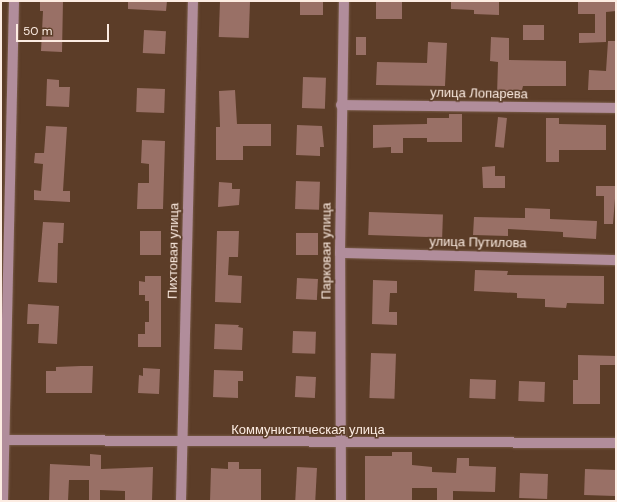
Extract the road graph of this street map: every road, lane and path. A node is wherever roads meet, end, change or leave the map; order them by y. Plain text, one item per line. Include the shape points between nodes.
1 (14, 1) edge
2 (193, 1) edge
3 (344, 1) edge
4 (341, 105) junction
5 (616, 108) edge
6 (340, 253) junction
7 (616, 260) edge
8 (3, 440) edge
9 (183, 443) junction
10 (340, 443) junction
11 (616, 443) edge
12 (3, 501) edge
13 (181, 501) edge
14 (341, 501) edge

1 - 8 street
2 - 9 street, Пихтовая улица
3 - 4 street, Парковая улица
4 - 5 street, улица Лопарева
4 - 6 street, Парковая улица
6 - 7 street, улица Путилова
6 - 10 street, Парковая улица
8 - 9 street, Коммунистическая улица
8 - 12 street
9 - 10 street, Коммунистическая улица
9 - 13 street, Пихтовая улица
10 - 11 street, Коммунистическая улица
10 - 14 street, Парковая улица

